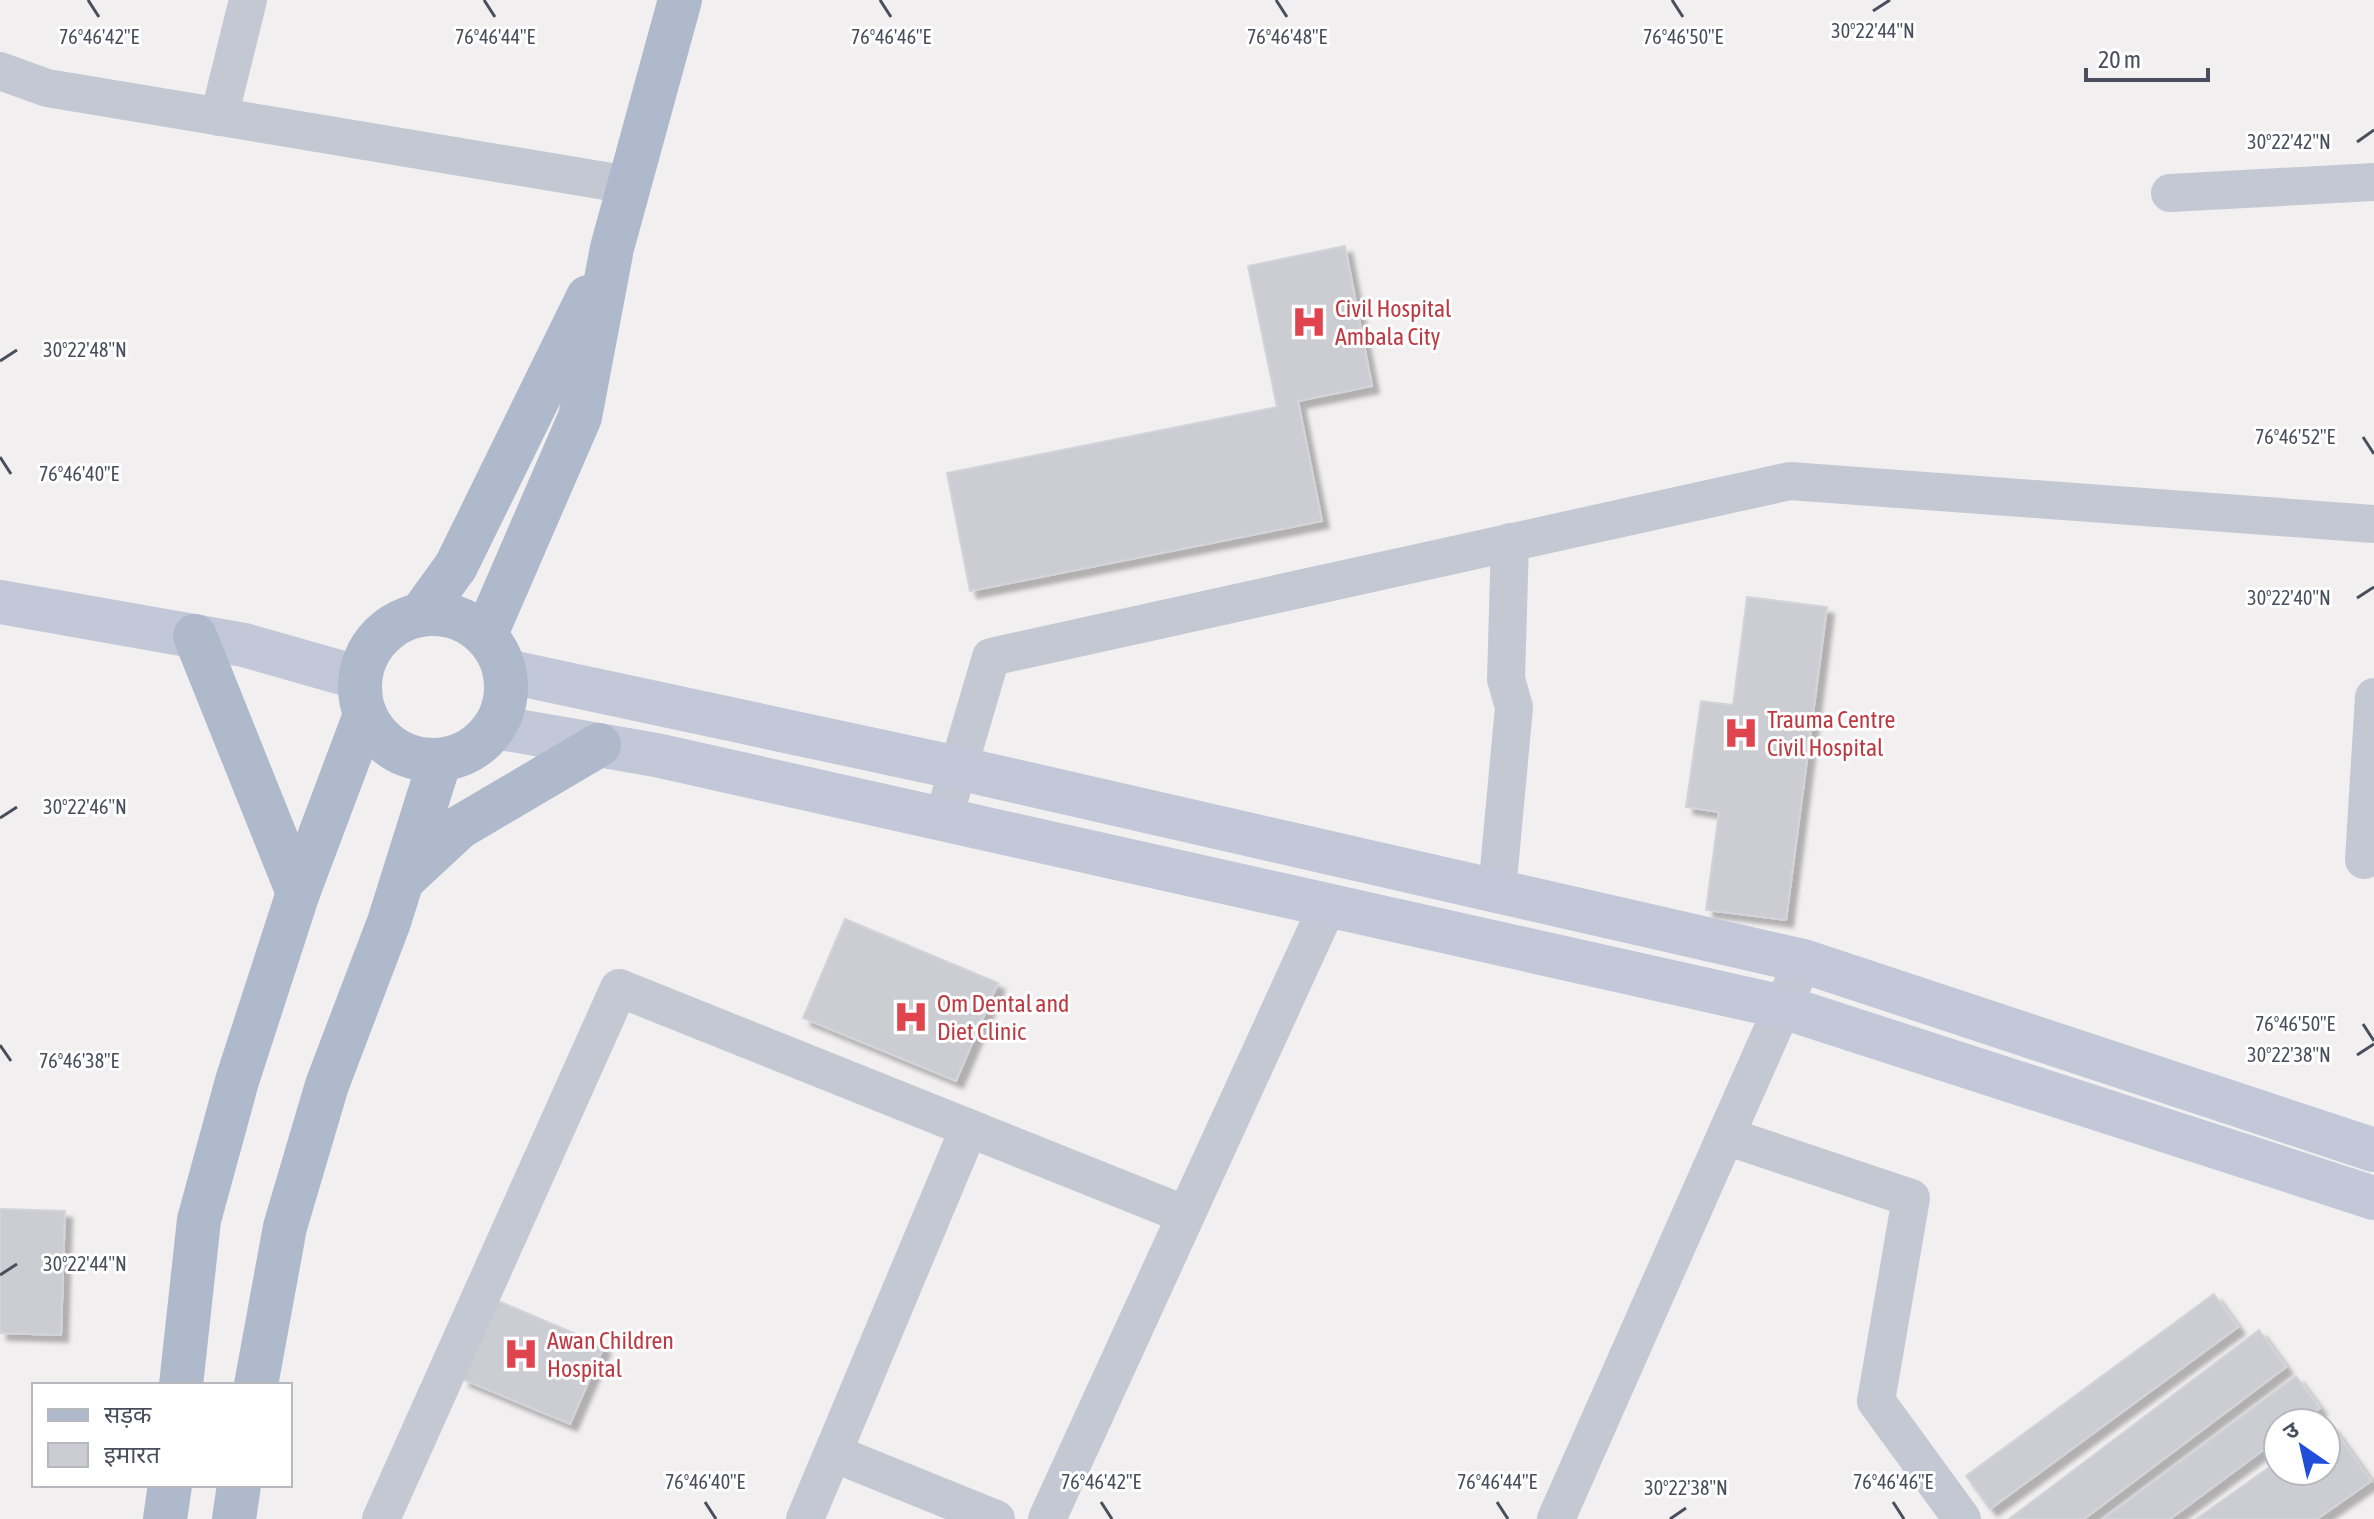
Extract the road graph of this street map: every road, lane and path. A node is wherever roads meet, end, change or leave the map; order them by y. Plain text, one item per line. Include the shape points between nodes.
1 (248, 0) edge
2 (680, 0) edge
3 (0, 71) edge
4 (219, 117) junction
5 (2374, 182) edge
6 (629, 185) junction
7 (2170, 193) dead end
8 (612, 248) junction
9 (2374, 524) edge
10 (1510, 542) junction
11 (0, 602) edge
12 (422, 613) junction
13 (195, 636) junction
14 (496, 652) junction
15 (362, 696) junction
16 (2374, 697) edge
17 (495, 727) junction
18 (599, 745) junction
19 (440, 760) junction
20 (958, 768) junction
21 (943, 820) junction
22 (2364, 860) dead end
23 (402, 881) junction
24 (1497, 891) junction
25 (298, 893) junction
26 (1328, 905) junction
27 (1803, 961) junction
28 (1783, 1007) junction
29 (969, 1128) junction
30 (1726, 1136) junction
31 (2374, 1150) edge
32 (2374, 1198) edge
33 (1186, 1215) junction
34 (181, 1383) edge
35 (256, 1383) edge
36 (833, 1453) junction
37 (170, 1487) edge
38 (239, 1487) edge
39 (165, 1519) edge
40 (234, 1519) edge
41 (381, 1519) edge
42 (805, 1519) edge
43 (996, 1519) edge
44 (1047, 1519) edge
45 (1556, 1519) edge
46 (1962, 1519) edge

1 - 4 street
2 - 6 main road
3 - 4 street via 47,88
4 - 6 street
5 - 7 street
6 - 8 main road
8 - 12 main road via 456,566
8 - 14 main road via 580,417
9 - 10 street via 1790,481
10 - 20 street via 991,657
10 - 24 street via 1506,679 1514,707
11 - 13 main road
12 - 14 main road via 443,613
12 - 15 main road via 388,628 370,648
13 - 15 main road via 244,645
13 - 25 main road
14 - 17 main road via 507,695
14 - 20 main road
15 - 19 main road via 375,732 401,753
15 - 25 main road
16 - 22 street
17 - 18 main road
17 - 19 main road via 478,745
18 - 21 main road
18 - 23 main road via 460,827
19 - 23 main road
20 - 21 street
20 - 24 main road
21 - 26 main road
23 - 35 main road via 327,1085 285,1227
24 - 27 main road
25 - 34 main road via 199,1220
26 - 28 main road
26 - 33 street
27 - 28 street
27 - 31 main road
28 - 30 street
28 - 32 main road
29 - 33 street
29 - 36 street
29 - 41 street via 619,988
30 - 45 street
30 - 46 street via 1911,1198 1876,1401
33 - 44 street
36 - 42 street
36 - 43 street
37 - 39 main road
38 - 40 main road

